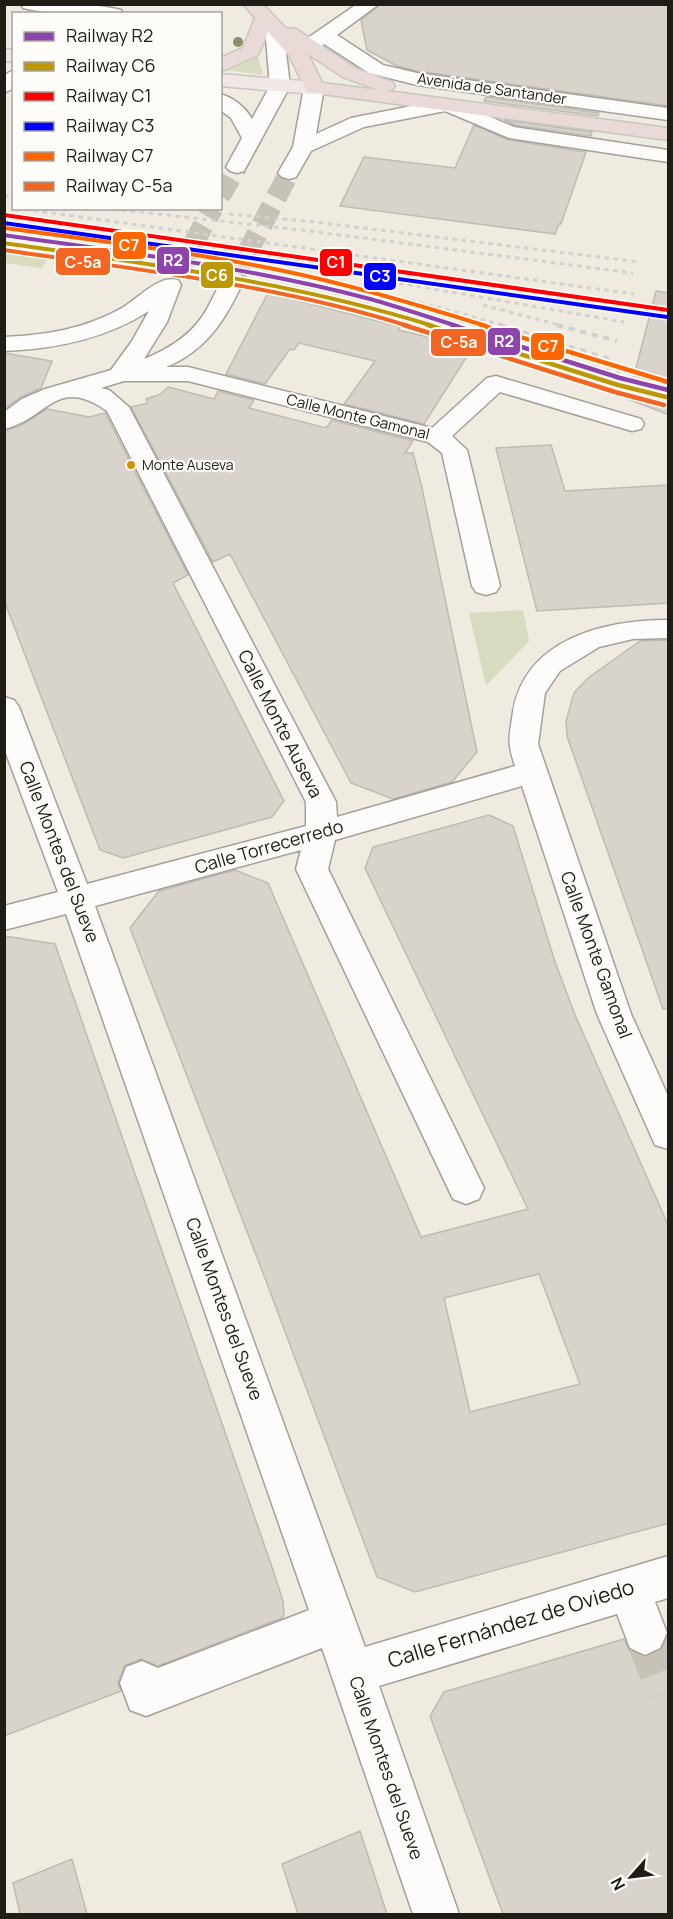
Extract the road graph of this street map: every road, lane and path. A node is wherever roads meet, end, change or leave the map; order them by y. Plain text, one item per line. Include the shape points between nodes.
1 (30, 4) edge
2 (370, 4) edge
3 (97, 12) edge
4 (262, 14) edge
5 (317, 41) junction
6 (222, 65) edge
7 (222, 80) edge
8 (280, 86) junction
9 (314, 88) junction
10 (222, 101) edge
11 (447, 105) junction
12 (669, 114) edge
13 (669, 134) edge
14 (253, 139) junction
15 (303, 147) junction
16 (669, 156) edge
17 (237, 167) tunnel mouth
18 (289, 173) tunnel mouth
19 (233, 280) tunnel mouth
20 (32, 343) junction
21 (4, 344) edge
22 (120, 374) junction
23 (75, 388) junction
24 (4, 399) edge
25 (33, 402) junction
26 (4, 422) edge
27 (632, 424) dead end
28 (437, 437) junction
29 (486, 586) dead end
30 (669, 629) edge
31 (4, 707) edge
32 (533, 772) junction
33 (322, 832) junction
34 (75, 899) junction
35 (4, 918) edge
36 (669, 1134) edge
37 (466, 1188) dead end
38 (649, 1583) edge
39 (335, 1622) junction
40 (645, 1633) tunnel mouth
41 (353, 1672) junction
42 (142, 1683) dead end
43 (436, 1914) edge

1 - 3 street
2 - 5 street
4 - 5 highway
4 - 6 highway via 252,51
4 - 8 street
4 - 9 highway via 298,53
5 - 11 highway via 350,73
5 - 12 street, Avenida de Santander via 376,69 417,80
7 - 8 main road
8 - 9 main road
8 - 14 street
9 - 11 highway, Avenida de Santander
9 - 15 street
10 - 14 street via 239,114
11 - 13 highway, Avenida de Santander
11 - 15 street via 358,122
11 - 16 street, Avenida de Santander via 509,132
14 - 17 street
15 - 18 street
19 - 22 street via 216,314 197,339 162,359
20 - 21 street
20 - 22 street via 106,326 141,308 174,278 152,331
20 - 23 street via 67,353 74,360 78,373
22 - 23 street
22 - 28 street, Calle Monte Gamonal via 188,374
23 - 25 street
23 - 33 street, Calle Monte Auseva via 100,395 117,407 321,802
24 - 25 street
25 - 26 street
27 - 28 street via 496,383
28 - 29 street, Calle Monte Gamonal via 454,450
30 - 32 street, Calle Monte Gamonal via 633,630 590,640 550,664 531,692 523,744
31 - 34 street, Calle Montes del Sueve
32 - 33 street, Calle Torrecerredo
32 - 36 street, Calle Monte Gamonal via 614,1014
33 - 34 street, Calle Torrecerredo
33 - 37 street, Calle Monte Auseva via 312,869
34 - 35 street, Calle Torrecerredo
34 - 39 street, Calle Montes del Sueve
38 - 40 street
38 - 41 street, Calle Fernández de Oviedo
39 - 41 street, Calle Montes del Sueve
39 - 42 street via 146,1694
41 - 43 street, Calle Montes del Sueve

